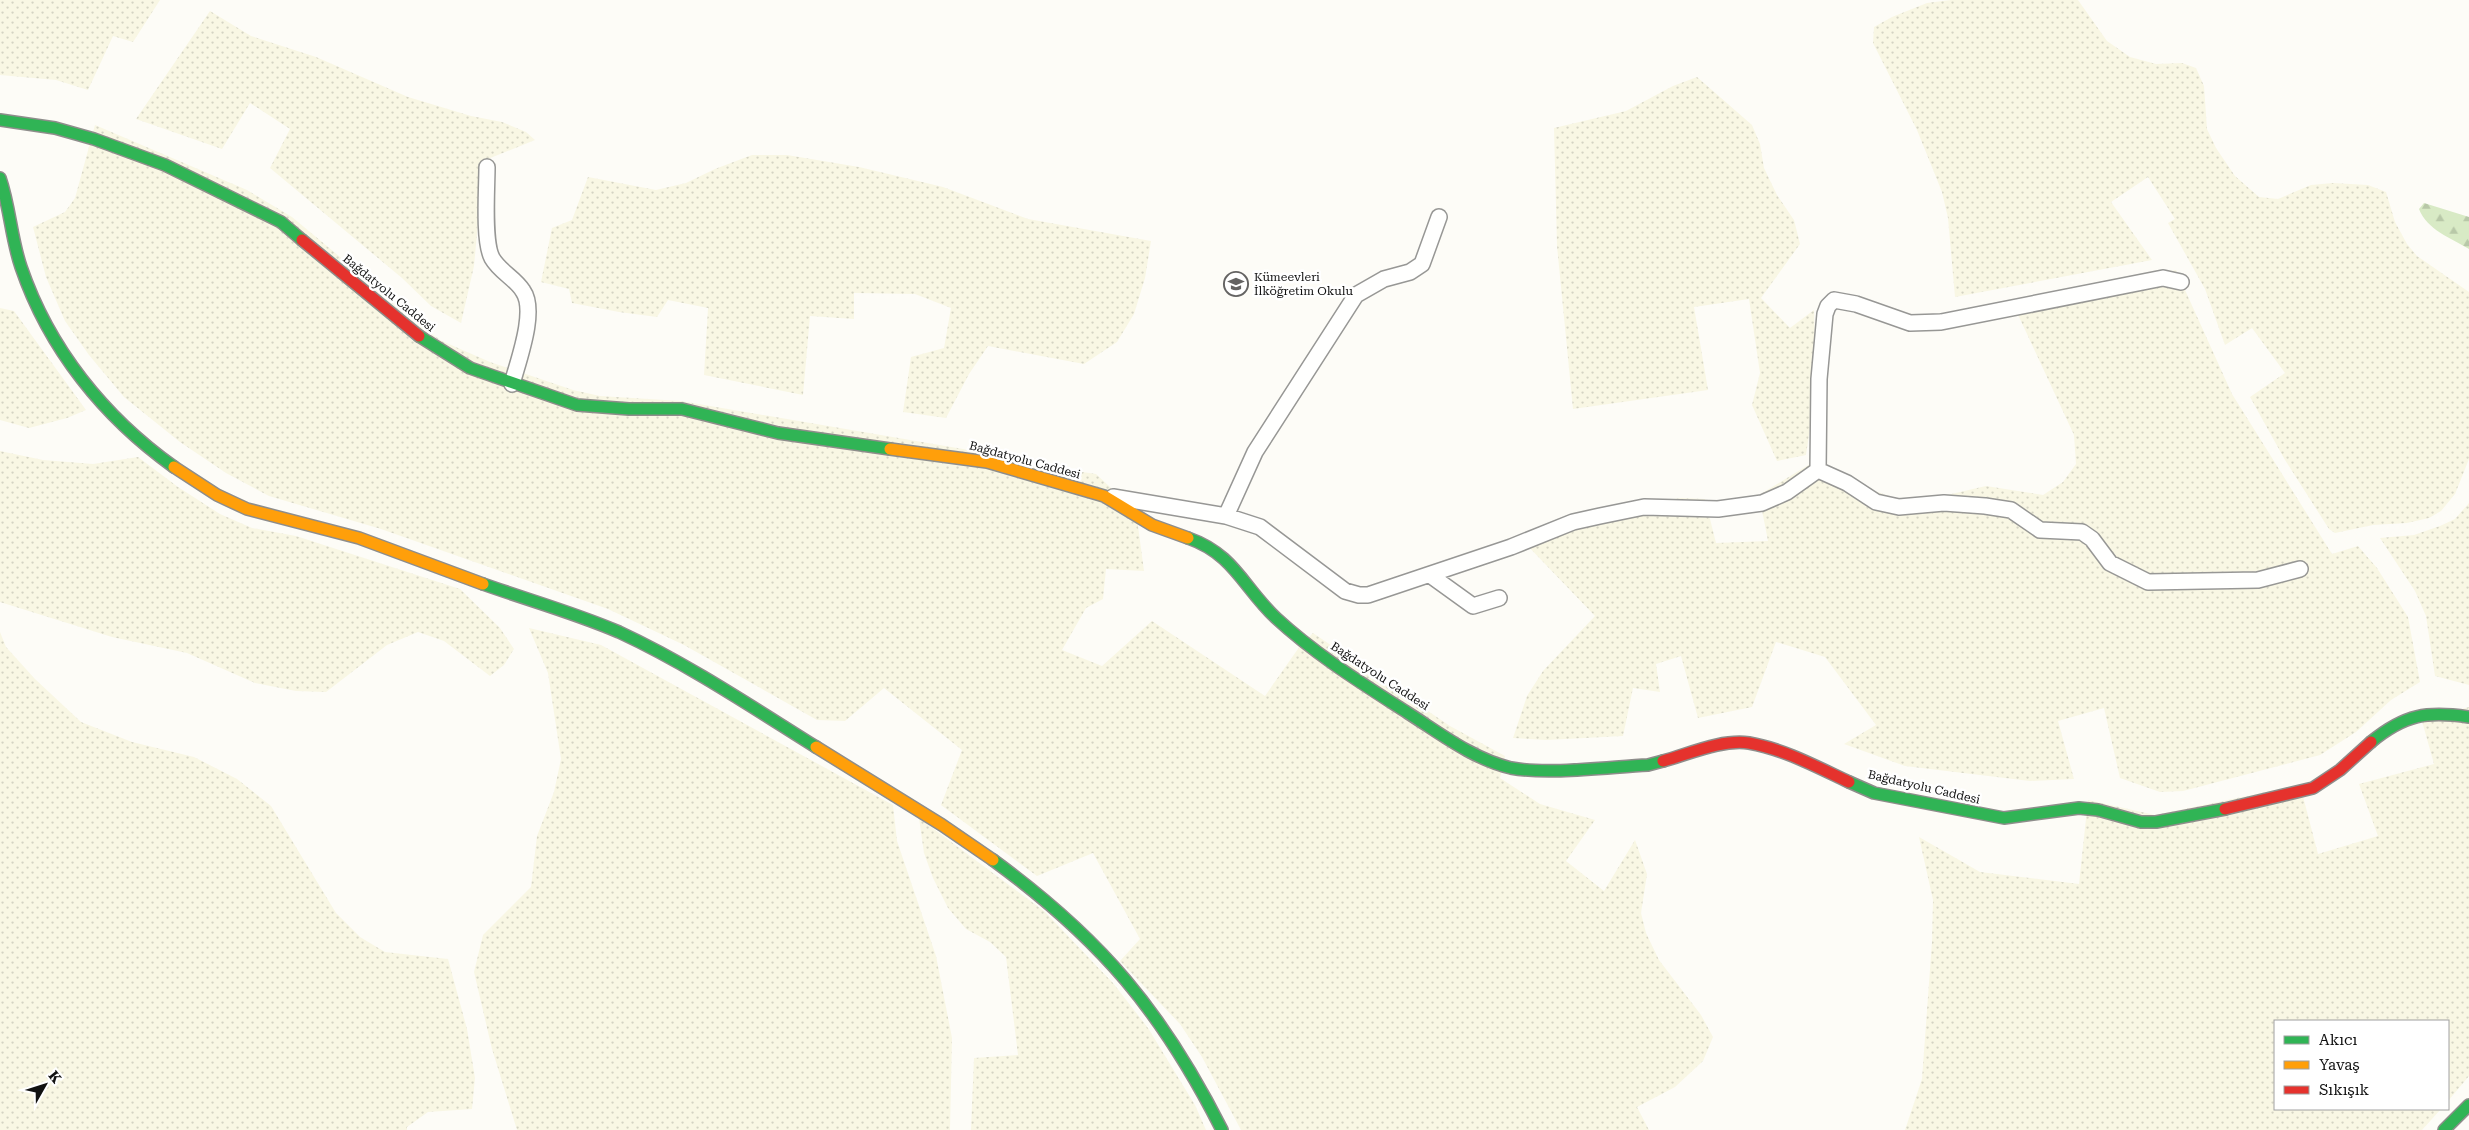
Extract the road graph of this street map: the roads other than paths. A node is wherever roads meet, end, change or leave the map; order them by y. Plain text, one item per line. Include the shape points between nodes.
1 (0, 120) edge
2 (487, 167) dead end
3 (0, 178) edge
4 (1439, 217) dead end
5 (2181, 282) dead end
6 (512, 384) junction
7 (1818, 470) junction
8 (1104, 496) junction
9 (1226, 516) junction
10 (2300, 569) dead end
11 (1430, 575) junction
12 (1499, 598) dead end
13 (2469, 717) edge
14 (2469, 1105) edge
15 (1222, 1130) edge
16 (2444, 1130) edge

1 - 6 street, Bağdatyolu Caddesi via 56,128 94,139 165,165 230,195 281,222 438,350 470,368
2 - 6 street via 488,242 492,257 524,292 528,304
3 - 15 street via 23,272 54,337 78,376 124,427 154,451 180,471 245,508 375,544 613,630 733,695 906,800 1053,907 1103,955 1131,985 1163,1028 1201,1088
4 - 9 street via 1422,264 1410,272 1384,279 1356,295 1255,452
5 - 7 street via 2163,278 1941,322 1910,323 1856,304 1834,300 1825,314
6 - 8 street, Bağdatyolu Caddesi via 577,405 682,410 778,433 987,462
7 - 10 street via 1847,483 1876,502 1899,507 1944,503 1985,506 2011,510 2040,530 2082,532 2110,563 2148,582 2258,580
7 - 11 street via 1787,492 1762,503 1718,509 1644,507 1600,516 1573,522
8 - 9 street
8 - 13 street, Bağdatyolu Caddesi via 1152,525 1210,548 1233,566 1276,618 1335,666 1480,759 1513,768 1539,770 1648,765 1720,745 1748,743 1796,757 1874,793 1990,816 2032,815 2079,808 2141,822 2156,822 2313,788 2326,782 2405,720 2423,714
9 - 11 street via 1260,527 1345,591 1368,595
11 - 12 street via 1474,606
14 - 16 street

